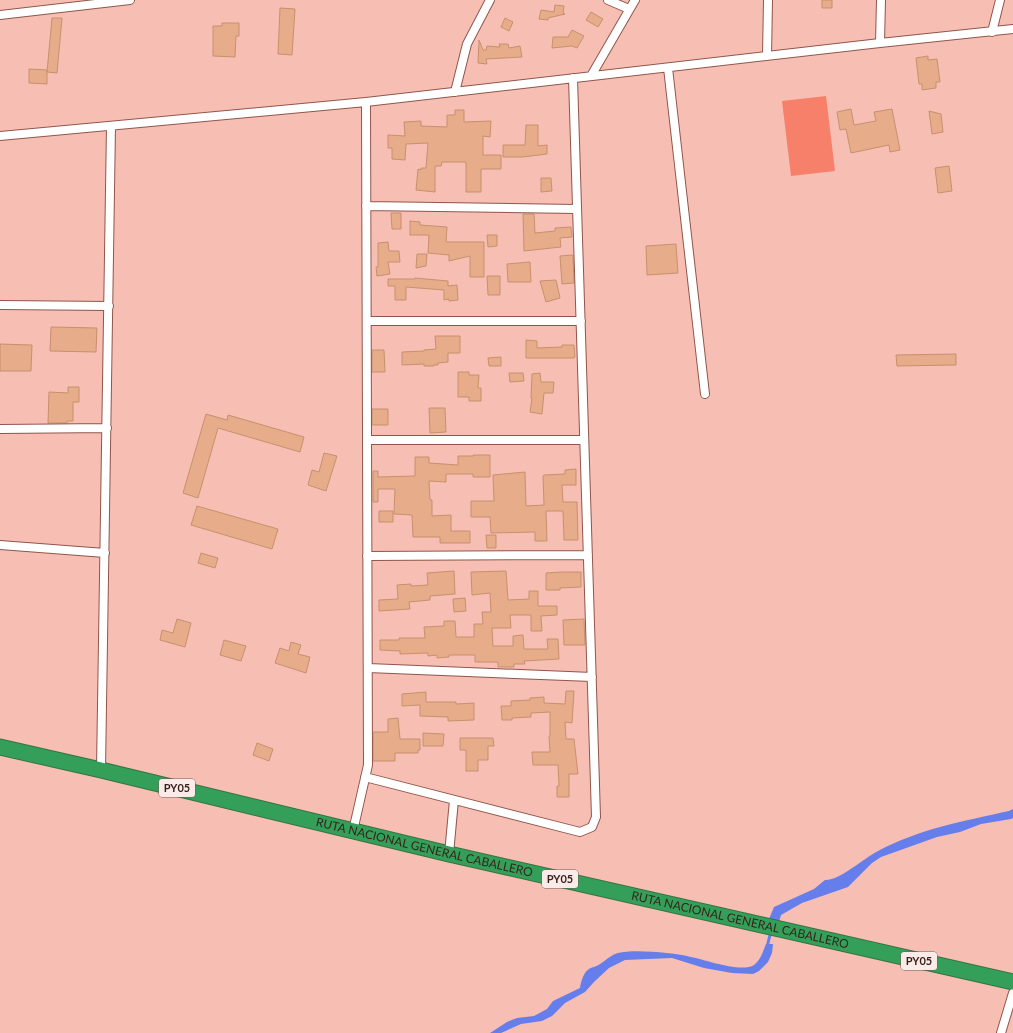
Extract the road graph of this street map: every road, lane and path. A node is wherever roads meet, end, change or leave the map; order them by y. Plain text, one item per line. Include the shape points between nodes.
1 (130, 0) edge
2 (490, 0) edge
3 (608, 0) edge
4 (635, 0) edge
5 (768, 0) edge
6 (881, 0) edge
7 (1000, 0) edge
8 (629, 9) junction
9 (0, 14) edge
10 (1013, 29) edge
11 (992, 32) junction
12 (880, 43) junction
13 (766, 56) junction
14 (668, 68) junction
15 (590, 76) junction
16 (573, 78) junction
17 (454, 92) junction
18 (366, 102) junction
19 (111, 126) junction
20 (0, 136) edge
21 (366, 206) junction
22 (577, 209) junction
23 (0, 305) edge
24 (109, 306) junction
25 (367, 321) junction
26 (581, 321) junction
27 (705, 394) dead end
28 (107, 428) junction
29 (0, 429) edge
30 (367, 440) junction
31 (584, 440) junction
32 (0, 545) edge
33 (105, 554) junction
34 (367, 556) junction
35 (588, 556) junction
36 (368, 668) junction
37 (592, 677) junction
38 (0, 747) edge
39 (101, 770) junction
40 (365, 777) junction
41 (454, 800) junction
42 (353, 831) junction
43 (449, 854) junction
44 (1013, 982) edge
45 (1013, 993) edge
46 (1001, 1033) edge

1 - 9 street
2 - 17 street via 467,44
3 - 8 street
4 - 8 street
5 - 13 street
6 - 12 street
7 - 11 street
8 - 15 street
10 - 11 street
11 - 12 street
12 - 13 street
13 - 14 street
14 - 15 street
14 - 27 street
15 - 16 street
16 - 17 street
16 - 22 street
17 - 18 street
18 - 19 street
18 - 21 street
19 - 20 street
19 - 24 street
21 - 22 street
21 - 25 street
22 - 26 street
23 - 24 street
24 - 28 street
25 - 26 street
25 - 30 street
26 - 31 street
28 - 29 street
28 - 33 street
30 - 31 street
30 - 34 street
31 - 35 street
32 - 33 street
33 - 39 street
34 - 35 street
34 - 36 street
35 - 37 street
36 - 37 street
36 - 40 street via 368,765
37 - 41 street via 596,817 592,827 580,832
38 - 39 highway, RUTA NACIONAL GENERAL CABALLERO / PY05
39 - 42 highway, RUTA NACIONAL GENERAL CABALLERO / PY05
40 - 41 street
40 - 42 street
41 - 43 street
42 - 43 highway, RUTA NACIONAL GENERAL CABALLERO / PY05
43 - 44 highway, RUTA NACIONAL GENERAL CABALLERO / PY05
45 - 46 street

